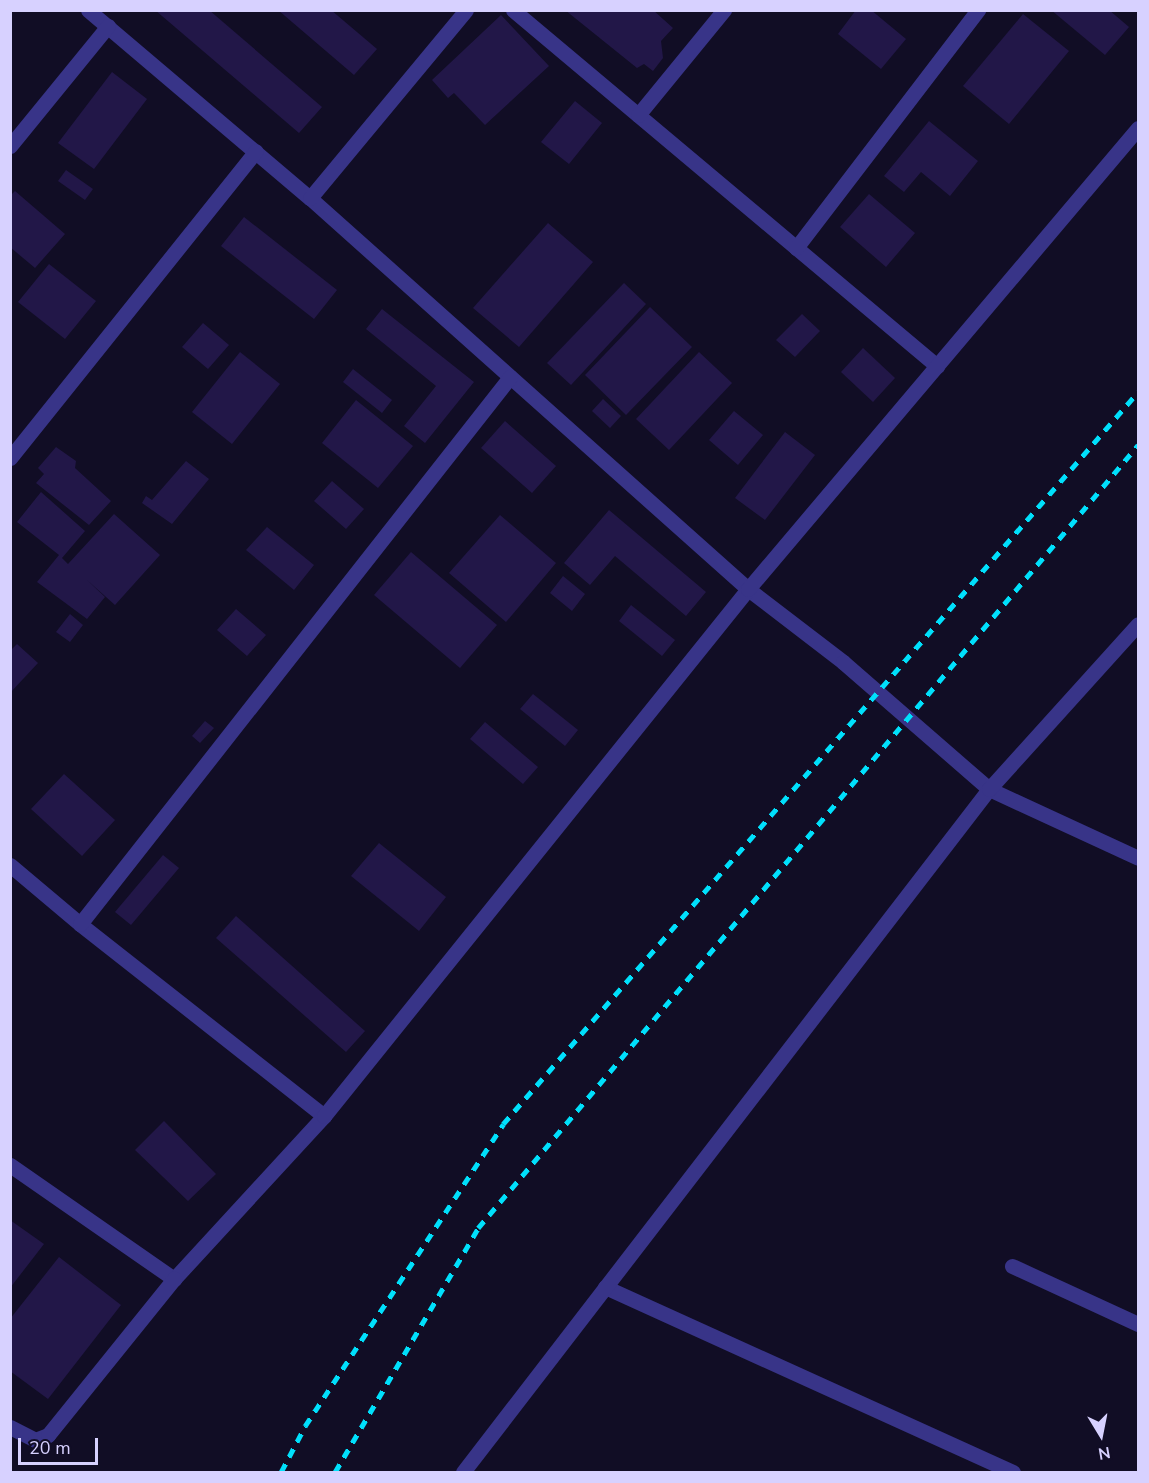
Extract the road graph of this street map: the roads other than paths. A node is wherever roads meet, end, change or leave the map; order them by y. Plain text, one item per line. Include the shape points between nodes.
1 (87, 10) edge
2 (466, 10) edge
3 (513, 10) edge
4 (724, 10) edge
5 (978, 10) edge
6 (108, 26) junction
7 (638, 115) junction
8 (1138, 128) edge
9 (10, 146) edge
10 (256, 151) junction
11 (310, 198) junction
12 (796, 249) junction
13 (937, 366) junction
14 (510, 377) junction
15 (10, 458) edge
16 (748, 589) junction
17 (1138, 626) edge
18 (989, 789) junction
19 (1138, 858) edge
20 (10, 865) edge
21 (80, 924) junction
22 (324, 1116) junction
23 (10, 1165) edge
24 (1012, 1266) dead end
25 (174, 1279) junction
26 (605, 1287) junction
27 (1138, 1324) edge
28 (10, 1427) edge
29 (463, 1473) edge
30 (1013, 1473) edge

1 - 6 street
2 - 11 street
3 - 7 street
4 - 7 street
5 - 12 street
6 - 9 street
6 - 10 street
7 - 12 street
8 - 13 street
10 - 11 street
10 - 15 street
11 - 14 street
12 - 13 street
13 - 16 street
14 - 16 street
14 - 21 street
16 - 18 street via 843,662
16 - 22 street
17 - 18 street
18 - 19 street
18 - 26 street
20 - 21 street
21 - 22 street
22 - 25 street
23 - 25 street
24 - 27 street
25 - 28 street via 48,1435 35,1440
26 - 29 street
26 - 30 street

